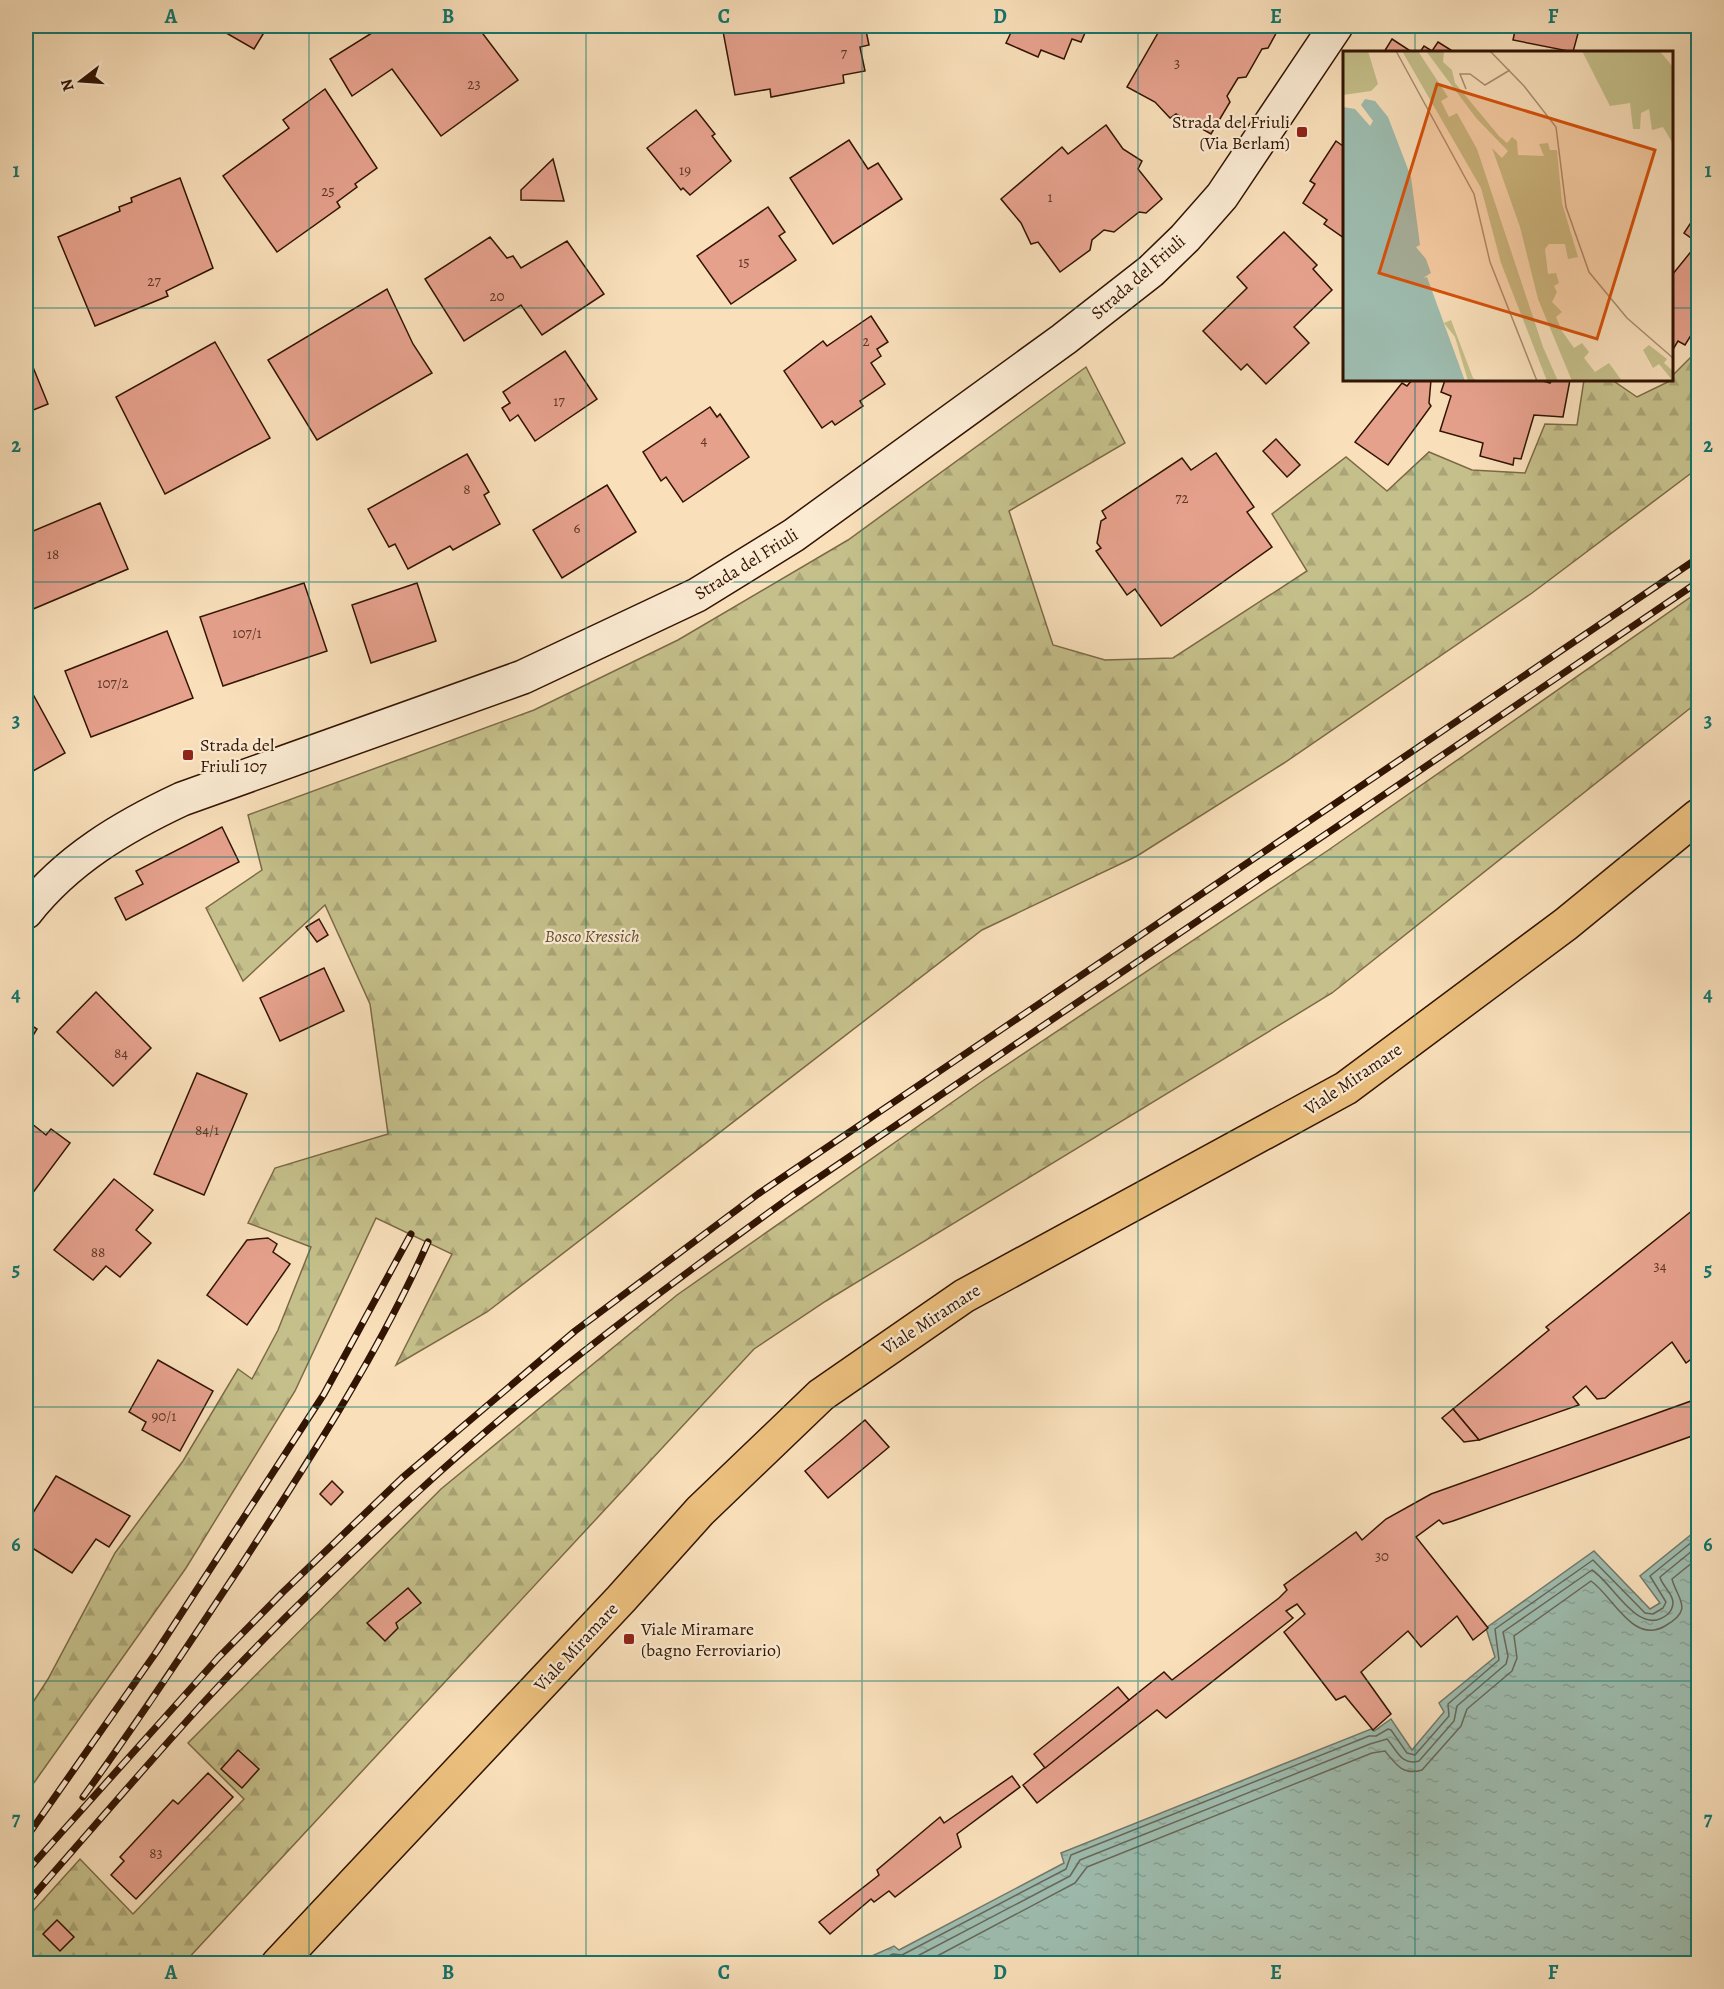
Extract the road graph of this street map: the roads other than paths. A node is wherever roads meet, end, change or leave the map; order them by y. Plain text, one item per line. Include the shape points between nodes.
1 (1336, 26) edge
2 (1698, 816) edge
3 (26, 912) edge
4 (278, 1964) edge

1 - 3 main road, Strada del Friuli via 1222,196 1150,271 1046,354 794,535 697,595 523,677 182,799 141,818 71,865
2 - 4 main road, Viale Miramare via 1566,924 1346,1088 963,1296 821,1395 700,1510

